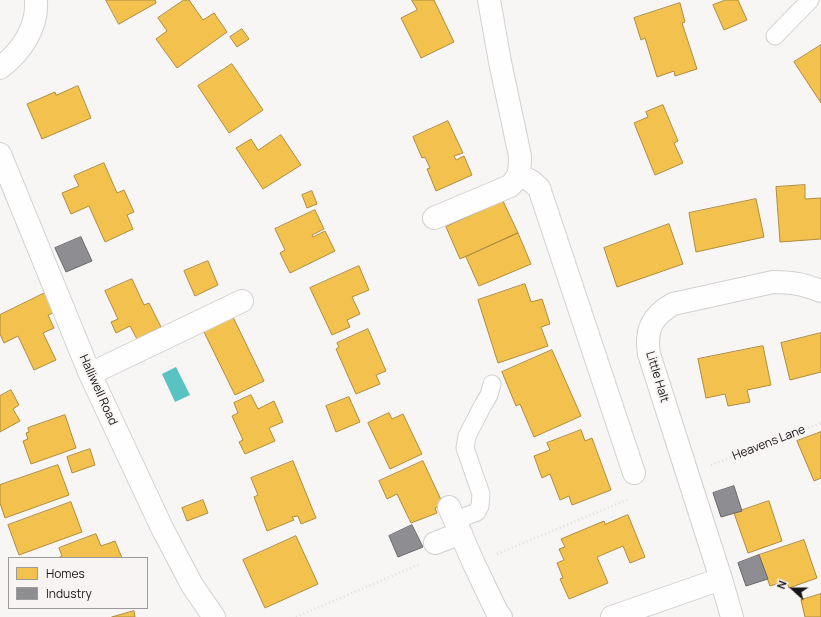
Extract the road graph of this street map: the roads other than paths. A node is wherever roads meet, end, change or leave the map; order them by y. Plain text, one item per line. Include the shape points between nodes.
1 (36, 0) edge
2 (489, 0) edge
3 (810, 0) edge
4 (775, 36) dead end
5 (0, 68) edge
6 (0, 154) edge
7 (518, 175) junction
8 (434, 218) dead end
9 (821, 291) edge
10 (242, 300) dead end
11 (90, 374) junction
12 (492, 384) dead end
13 (634, 473) dead end
14 (455, 520) junction
15 (435, 543) dead end
16 (722, 579) junction
17 (214, 617) edge
18 (501, 617) edge
19 (612, 617) edge
20 (732, 617) edge

1 - 5 street via 34,18 25,42
2 - 7 street via 520,156
3 - 4 lane
6 - 11 street, Halliwell Road
7 - 8 street via 510,186
7 - 13 street via 535,183 538,188
9 - 16 street, Little Halt via 789,282 773,282 673,304 663,309 651,325 647,342 649,354
10 - 11 street
11 - 17 street, Halliwell Road via 162,528 192,585
12 - 14 lane via 490,395 482,405 464,448 481,494 480,506 477,512
14 - 15 street
14 - 18 street
16 - 19 street
16 - 20 street, Little Halt

